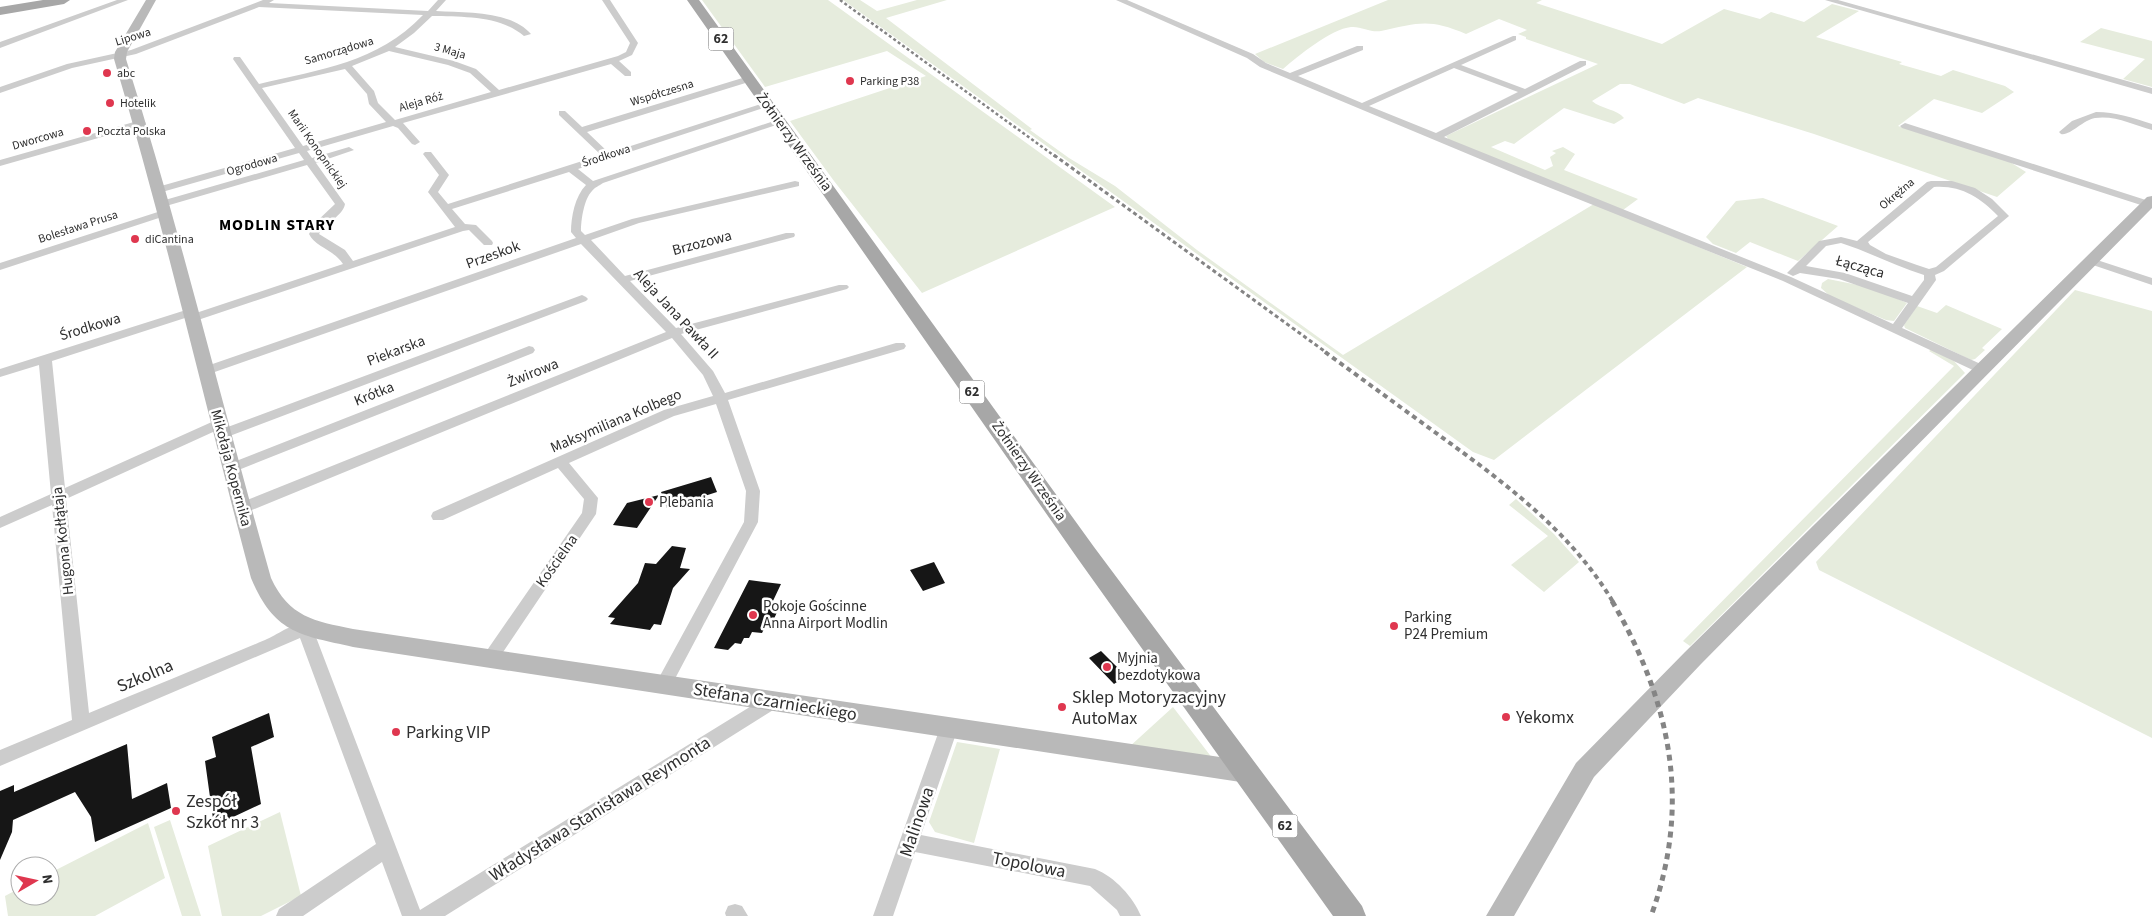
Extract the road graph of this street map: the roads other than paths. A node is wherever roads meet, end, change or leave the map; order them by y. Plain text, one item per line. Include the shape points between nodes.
1 (64, 0) edge
2 (124, 0) edge
3 (151, 0) edge
4 (270, 0) edge
5 (331, 0) edge
6 (442, 0) edge
7 (606, 0) edge
8 (692, 0) edge
9 (1120, 0) edge
10 (1829, 0) edge
11 (257, 5) junction
12 (300, 7) junction
13 (0, 11) edge
14 (429, 14) junction
15 (527, 34) dead end
16 (1513, 38) dead end
17 (0, 45) edge
18 (388, 48) junction
19 (1360, 48) dead end
20 (120, 55) junction
21 (237, 60) dead end
22 (613, 61) junction
23 (1582, 64) dead end
24 (346, 65) junction
25 (1454, 65) junction
26 (628, 74) dead end
27 (1290, 76) junction
28 (748, 79) junction
29 (257, 87) junction
30 (0, 90) edge
31 (2152, 91) edge
32 (1525, 92) junction
33 (497, 93) junction
34 (767, 105) junction
35 (1362, 106) junction
36 (562, 113) dead end
37 (780, 122) junction
38 (141, 123) junction
39 (394, 123) junction
40 (1905, 126) dead end
41 (2152, 127) edge
42 (582, 130) junction
43 (2064, 132) dead end
44 (1436, 137) junction
45 (415, 142) dead end
46 (302, 149) junction
47 (349, 150) dead end
48 (428, 154) dead end
49 (607, 156) junction
50 (310, 161) junction
51 (0, 163) edge
52 (572, 168) junction
53 (595, 184) junction
54 (795, 184) dead end
55 (162, 202) junction
56 (2150, 202) edge
57 (446, 208) junction
58 (462, 228) junction
59 (790, 235) dead end
60 (582, 238) junction
61 (488, 243) dead end
62 (1864, 247) junction
63 (2090, 261) junction
64 (350, 265) junction
65 (0, 267) edge
66 (1796, 269) junction
67 (1929, 273) junction
68 (1787, 279) junction
69 (622, 280) junction
70 (2152, 282) edge
71 (843, 287) dead end
72 (582, 299) dead end
73 (1914, 301) junction
74 (190, 315) junction
75 (1895, 328) junction
76 (673, 333) junction
77 (900, 346) dead end
78 (529, 350) dead end
79 (45, 358) junction
80 (1981, 369) junction
81 (205, 371) junction
82 (0, 373) edge
83 (720, 397) junction
84 (220, 429) junction
85 (561, 462) junction
86 (231, 468) junction
87 (59, 497) junction
88 (242, 508) junction
89 (438, 516) dead end
90 (0, 523) edge
91 (305, 628) junction
92 (490, 659) junction
93 (663, 685) junction
94 (772, 702) junction
95 (81, 724) junction
96 (948, 728) junction
97 (0, 758) edge
98 (1246, 772) junction
99 (910, 842) junction
100 (386, 848) junction
101 (286, 916) edge
102 (412, 916) edge
103 (427, 916) edge
104 (883, 916) edge
105 (1131, 916) edge
106 (1351, 916) edge
107 (1499, 916) edge

1 - 13 main road
2 - 17 street
3 - 20 street
4 - 11 street, Lipowa
5 - 12 street
6 - 14 street, Samorządowa
7 - 22 street, Aleja Róż via 634,43 629,53
8 - 28 main road, Żołnierzy Września / 62
9 - 27 street
10 - 31 street
11 - 12 street
11 - 20 street, Lipowa
12 - 14 street
14 - 15 street via 493,19 518,26
14 - 18 street, Samorządowa
16 - 25 street
18 - 24 street, Samorządowa
18 - 33 street, 3 Maja via 473,71
19 - 27 street
20 - 30 street, Lipowa via 70,66
20 - 38 street, Mikołaja Kopernika
21 - 29 street, Marii Konopnickiej
22 - 26 street
22 - 33 street, Aleja Róż
23 - 32 street
24 - 29 street, Samorządowa
24 - 39 street via 371,93 374,104
25 - 32 street
25 - 35 street
27 - 35 street
28 - 34 main road, Żołnierzy Września / 62
28 - 42 street, Współczesna
29 - 46 street, Marii Konopnickiej
32 - 44 street
33 - 39 street, Aleja Róż
34 - 37 main road, Żołnierzy Września / 62
34 - 49 street, Środkowa
35 - 44 street
36 - 42 street
37 - 53 street
37 - 98 main road, Żołnierzy Września / 62
38 - 51 street, Dworcowa
38 - 55 street, Mikołaja Kopernika
39 - 45 street
39 - 46 street, Aleja Róż
40 - 56 street
41 - 43 street via 2102,114 2077,120
42 - 49 street
44 - 68 street
46 - 50 street, Marii Konopnickiej
46 - 55 street, Aleja Róż
47 - 50 street, Ogrodowa
48 - 57 street via 444,175 433,192
49 - 52 street, Środkowa
50 - 55 street, Ogrodowa
50 - 64 street, Marii Konopnickiej via 340,207 319,225 314,234 341,252
52 - 53 street via 586,182
52 - 57 street, Środkowa
53 - 60 street via 583,198 576,223 576,232
54 - 60 street, Przeskok via 636,221
55 - 65 street, Bolesława Prusa
55 - 74 street, Mikołaja Kopernika
56 - 63 street
57 - 58 street
58 - 61 street via 472,227
58 - 64 street, Środkowa
59 - 69 street, Brzozowa
60 - 69 street, Aleja Jana Pawła II
60 - 81 street, Przeskok
62 - 66 street via 1841,240 1823,243
62 - 67 street
62 - 67 street, Okrężna via 1862,242 1931,184 1949,183 1971,189 1992,202 2004,216 1940,269
63 - 70 street
63 - 80 street
64 - 74 street, Środkowa
66 - 68 street
66 - 73 street, Łącząca via 1872,285
67 - 73 street via 1930,280
68 - 75 street
69 - 76 street, Aleja Jana Pawła II
71 - 76 street, Żwirowa
72 - 84 street, Piekarska
73 - 75 street
74 - 79 street, Środkowa
74 - 81 street, Mikołaja Kopernika
75 - 80 street
76 - 83 street, Aleja Jana Pawła II via 702,364
76 - 88 street, Żwirowa
77 - 83 street, Maksymiliana Kolbego
78 - 86 street, Krótka
79 - 82 street, Środkowa
79 - 87 street, Hugona Kołłątaja
80 - 107 street via 1585,770
81 - 84 street, Mikołaja Kopernika
83 - 85 street, Maksymiliana Kolbego via 669,413
83 - 93 street, Aleja Jana Pawła II via 753,491 751,522
84 - 86 street, Mikołaja Kopernika
84 - 87 street, Piekarska
85 - 89 street, Maksymiliana Kolbego
85 - 92 street, Kościelna via 590,498 589,514
86 - 88 street, Mikołaja Kopernika
87 - 90 street, Piekarska
87 - 95 street, Hugona Kołłątaja
88 - 91 street, Mikołaja Kopernika via 268,597 277,610
91 - 92 street, Stefana Czarnieckiego
91 - 95 street, Szkolna
91 - 100 street
92 - 93 street, Stefana Czarnieckiego
93 - 94 street, Stefana Czarnieckiego
94 - 96 street, Stefana Czarnieckiego
94 - 103 street, Władysława Stanisława Reymonta
95 - 97 street, Szkolna
96 - 98 street, Stefana Czarnieckiego
96 - 99 street, Malinowa
98 - 106 main road, Żołnierzy Września / 62
99 - 104 street, Malinowa
99 - 105 street, Topolowa via 1095,878 1124,903
100 - 101 street
100 - 102 street

